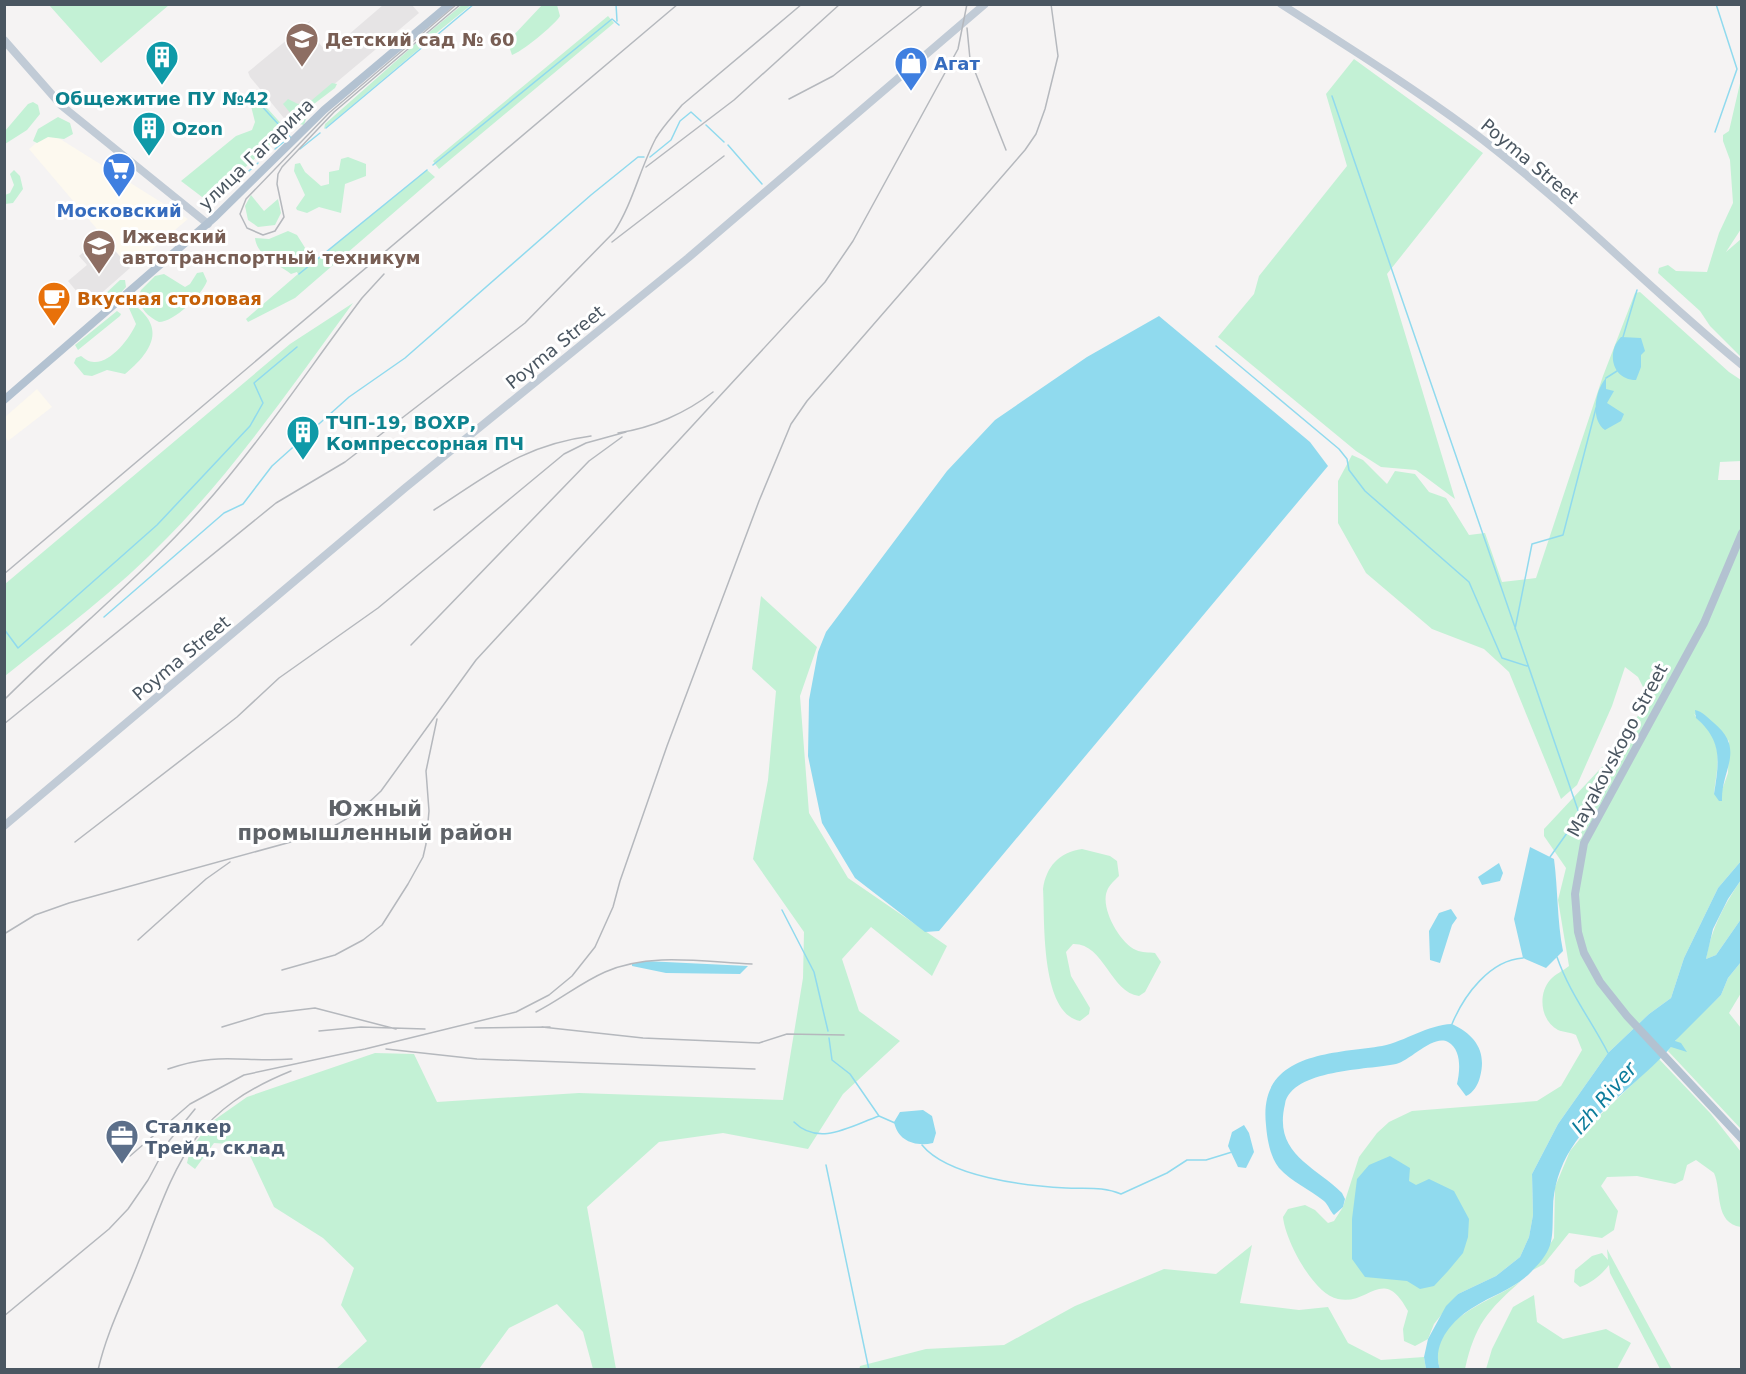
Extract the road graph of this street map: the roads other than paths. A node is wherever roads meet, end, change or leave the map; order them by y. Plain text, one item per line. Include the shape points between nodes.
1 (450, 4) edge
2 (985, 4) edge
3 (1281, 4) edge
4 (4, 40) edge
5 (208, 224) junction
6 (1742, 365) edge
7 (4, 400) edge
8 (1742, 533) edge
9 (4, 826) edge
10 (1720, 1117) junction
11 (1742, 1139) edge
12 (1742, 1143) edge

1 - 5 main road, улица Гагарина via 324,110
2 - 9 main road, Poyma Street via 688,258 405,488
3 - 6 main road, Poyma Street via 1470,130 1573,215
4 - 5 main road via 62,106
5 - 7 main road, улица Гагарина
8 - 10 main road, Mayakovskogo Street via 1704,623 1584,843 1575,894 1578,932 1600,982
10 - 11 main road
10 - 12 main road

